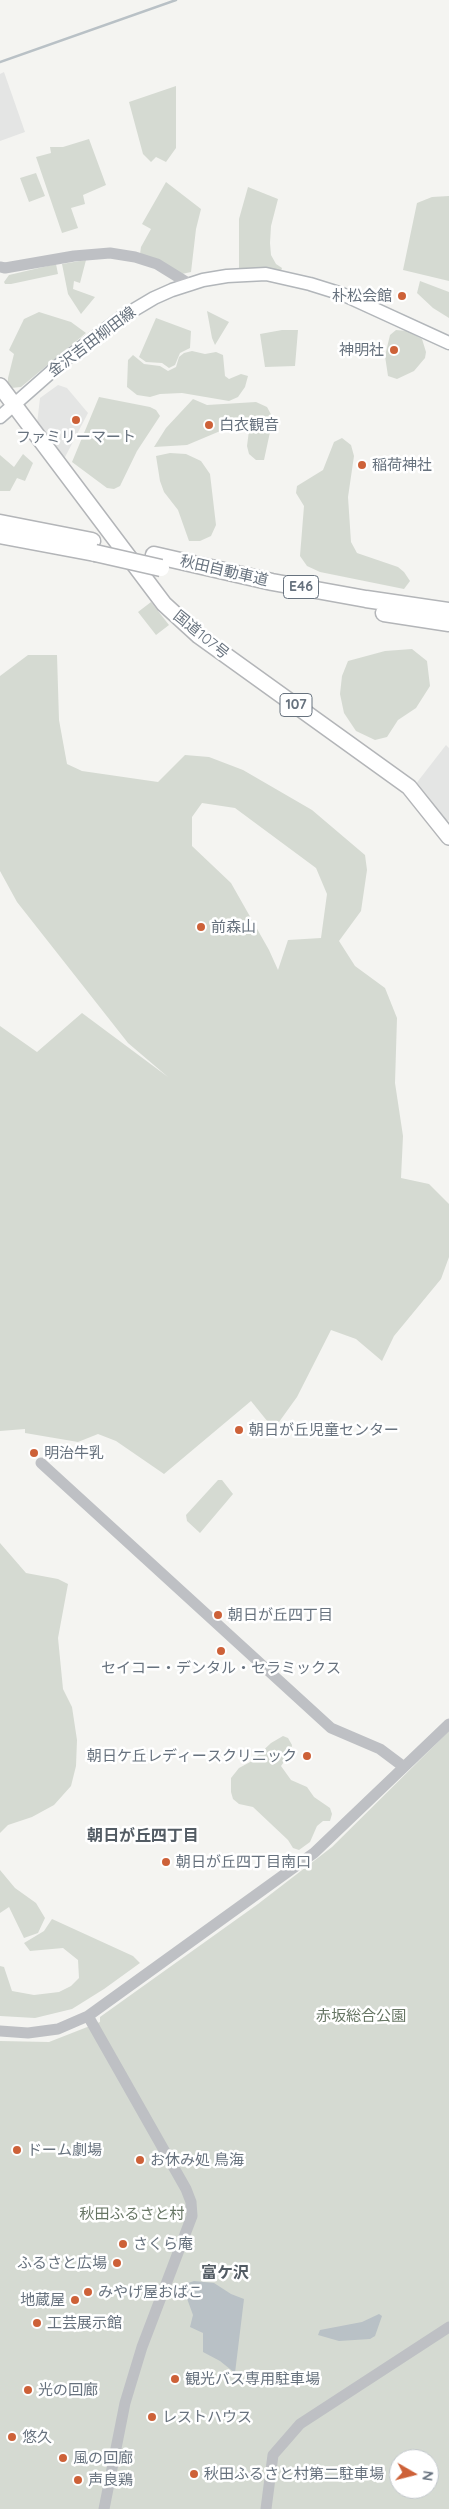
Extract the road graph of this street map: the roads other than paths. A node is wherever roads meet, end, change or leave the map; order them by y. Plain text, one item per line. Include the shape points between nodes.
1 (0, 267) edge
2 (190, 284) junction
3 (449, 343) edge
4 (0, 386) edge
5 (14, 405) junction
6 (0, 417) edge
7 (0, 523) edge
8 (0, 535) edge
9 (93, 547) junction
10 (158, 561) junction
11 (449, 611) edge
12 (449, 623) edge
13 (449, 837) edge
14 (41, 1463) dead end
15 (449, 1724) edge
16 (404, 1767) junction
17 (88, 2016) junction
18 (0, 2031) edge
19 (449, 2327) edge
20 (104, 2509) edge
21 (266, 2509) edge

1 - 2 street via 74,256 134,256 156,264
2 - 3 main road, 金沢吉田柳田線 via 247,274 288,278 342,294
2 - 5 main road, 金沢吉田柳田線 via 154,298 122,317 88,341
4 - 5 highway, 国道107号 / 107
5 - 6 main road, 金沢吉田柳田線
5 - 13 highway, 国道107号 / 107 via 164,604 206,641 409,787
7 - 9 highway, 秋田自動車道 / E46
8 - 9 highway, 秋田自動車道 / E46
9 - 10 highway, 秋田自動車道 / E46, bridge
10 - 11 highway, 秋田自動車道 / E46
10 - 12 highway, 秋田自動車道 / E46 via 364,610
14 - 16 street via 331,1728 380,1749
15 - 16 street
16 - 17 street via 314,1853
17 - 18 street via 58,2029 28,2033
17 - 20 street via 186,2189 192,2216 142,2347 125,2403
19 - 21 street via 300,2424 273,2455

